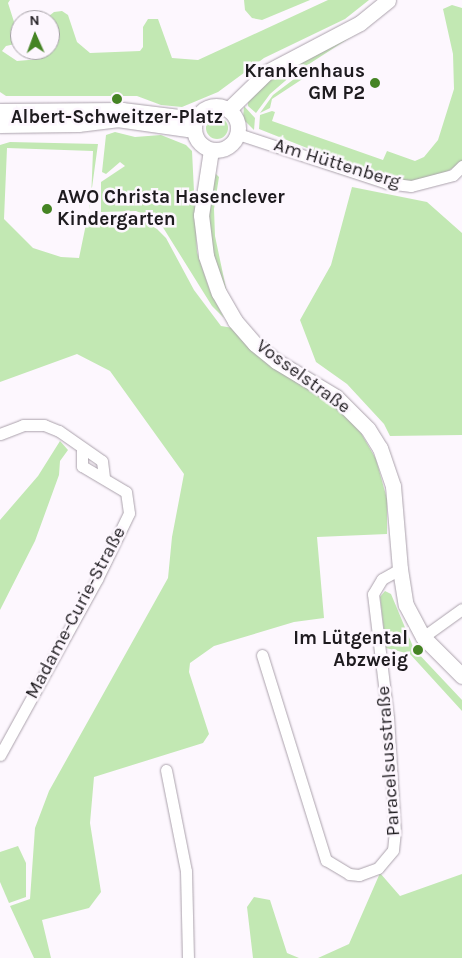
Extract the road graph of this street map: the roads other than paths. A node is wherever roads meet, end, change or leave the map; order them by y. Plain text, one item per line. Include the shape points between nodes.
1 (388, 0) edge
2 (229, 109) junction
3 (0, 111) edge
4 (0, 124) edge
5 (195, 125) junction
6 (238, 134) junction
7 (211, 150) junction
8 (462, 166) edge
9 (0, 434) edge
10 (400, 569) junction
11 (462, 609) edge
12 (423, 637) junction
13 (262, 655) dead end
14 (462, 676) edge
15 (0, 755) edge
16 (166, 770) dead end
17 (188, 958) edge

1 - 2 street via 360,23 267,72
2 - 5 street via 212,106 202,110
2 - 6 street via 238,121
3 - 5 street via 122,110
4 - 5 street via 78,124 117,120
5 - 7 street via 199,142
6 - 7 street via 227,147
6 - 8 street, Am Hüttenberg via 387,183 411,186 445,178
7 - 10 street, Vosselstraße via 200,215 206,256 219,293 235,321 256,344 276,361 336,398 368,429 383,454 394,486
9 - 15 street, Madame-Curie-Straße via 23,425 44,425 59,431 82,449 82,466 126,492 130,512 97,579
10 - 12 street, Vosselstraße via 406,605
10 - 13 street, Paracelsusstraße via 382,579 373,594 388,718 395,832 393,850 378,868 369,873 349,874 326,860
11 - 12 street
12 - 14 street, Vosselstraße
16 - 17 street via 186,871

